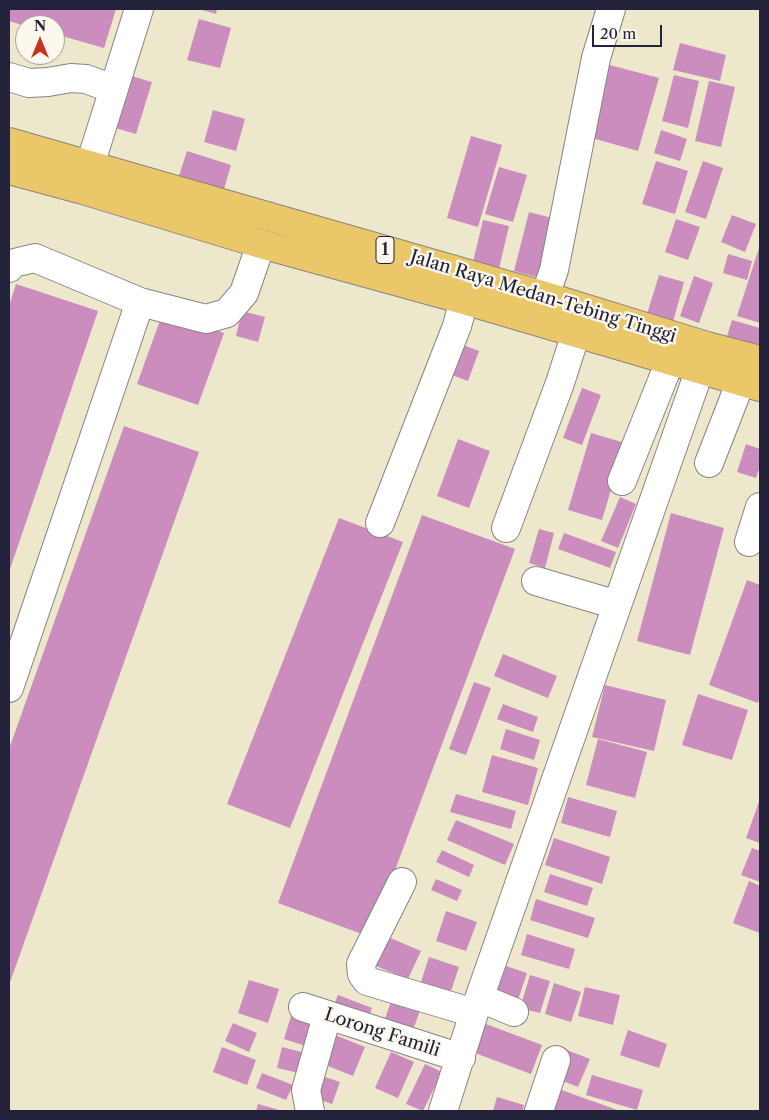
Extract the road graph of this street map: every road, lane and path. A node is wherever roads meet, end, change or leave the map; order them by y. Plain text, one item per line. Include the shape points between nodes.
1 (139, 9) edge
2 (611, 9) edge
3 (9, 77) edge
4 (113, 89) junction
5 (9, 142) edge
6 (90, 165) junction
7 (9, 170) edge
8 (261, 244) junction
9 (9, 268) edge
10 (545, 296) junction
11 (464, 300) junction
12 (140, 302) junction
13 (576, 333) junction
14 (760, 360) edge
15 (670, 361) junction
16 (700, 370) junction
17 (751, 384) edge
18 (709, 463) dead end
19 (622, 481) dead end
20 (760, 507) edge
21 (380, 523) dead end
22 (506, 528) dead end
23 (749, 542) dead end
24 (536, 581) dead end
25 (617, 604) junction
26 (9, 688) edge
27 (402, 882) dead end
28 (477, 1006) junction
29 (514, 1012) dead end
30 (461, 1058) junction
31 (556, 1060) dead end
32 (310, 1111) edge
33 (443, 1111) edge
34 (538, 1111) edge

1 - 4 street
2 - 10 street via 596,58 554,270
3 - 4 street via 29,83 86,79
4 - 6 street
5 - 6 highway, Jalan Raya Medan-Tebing Tinggi / 1
6 - 10 highway, Jalan Raya Medan-Tebing Tinggi / 1
7 - 8 highway, Jalan Raya Medan-Tebing Tinggi / 1
8 - 11 highway, Jalan Raya Medan-Tebing Tinggi / 1
8 - 12 street via 244,293 227,313 206,319
9 - 12 street via 14,263 35,258
10 - 14 highway, Jalan Raya Medan-Tebing Tinggi / 1
11 - 13 highway, Jalan Raya Medan-Tebing Tinggi / 1
11 - 21 street via 457,326
12 - 26 street
13 - 15 highway, Jalan Raya Medan-Tebing Tinggi / 1
13 - 22 street
15 - 16 highway, Jalan Raya Medan-Tebing Tinggi / 1
15 - 19 street
16 - 17 highway, Jalan Raya Medan-Tebing Tinggi / 1
16 - 25 street
17 - 18 street
20 - 23 street
24 - 25 street
25 - 28 street
27 - 28 street via 361,964 362,974 367,981
28 - 29 street
28 - 30 street
30 - 32 street, Lorong Famili via 315,1012 306,1090
30 - 33 street
31 - 34 street

